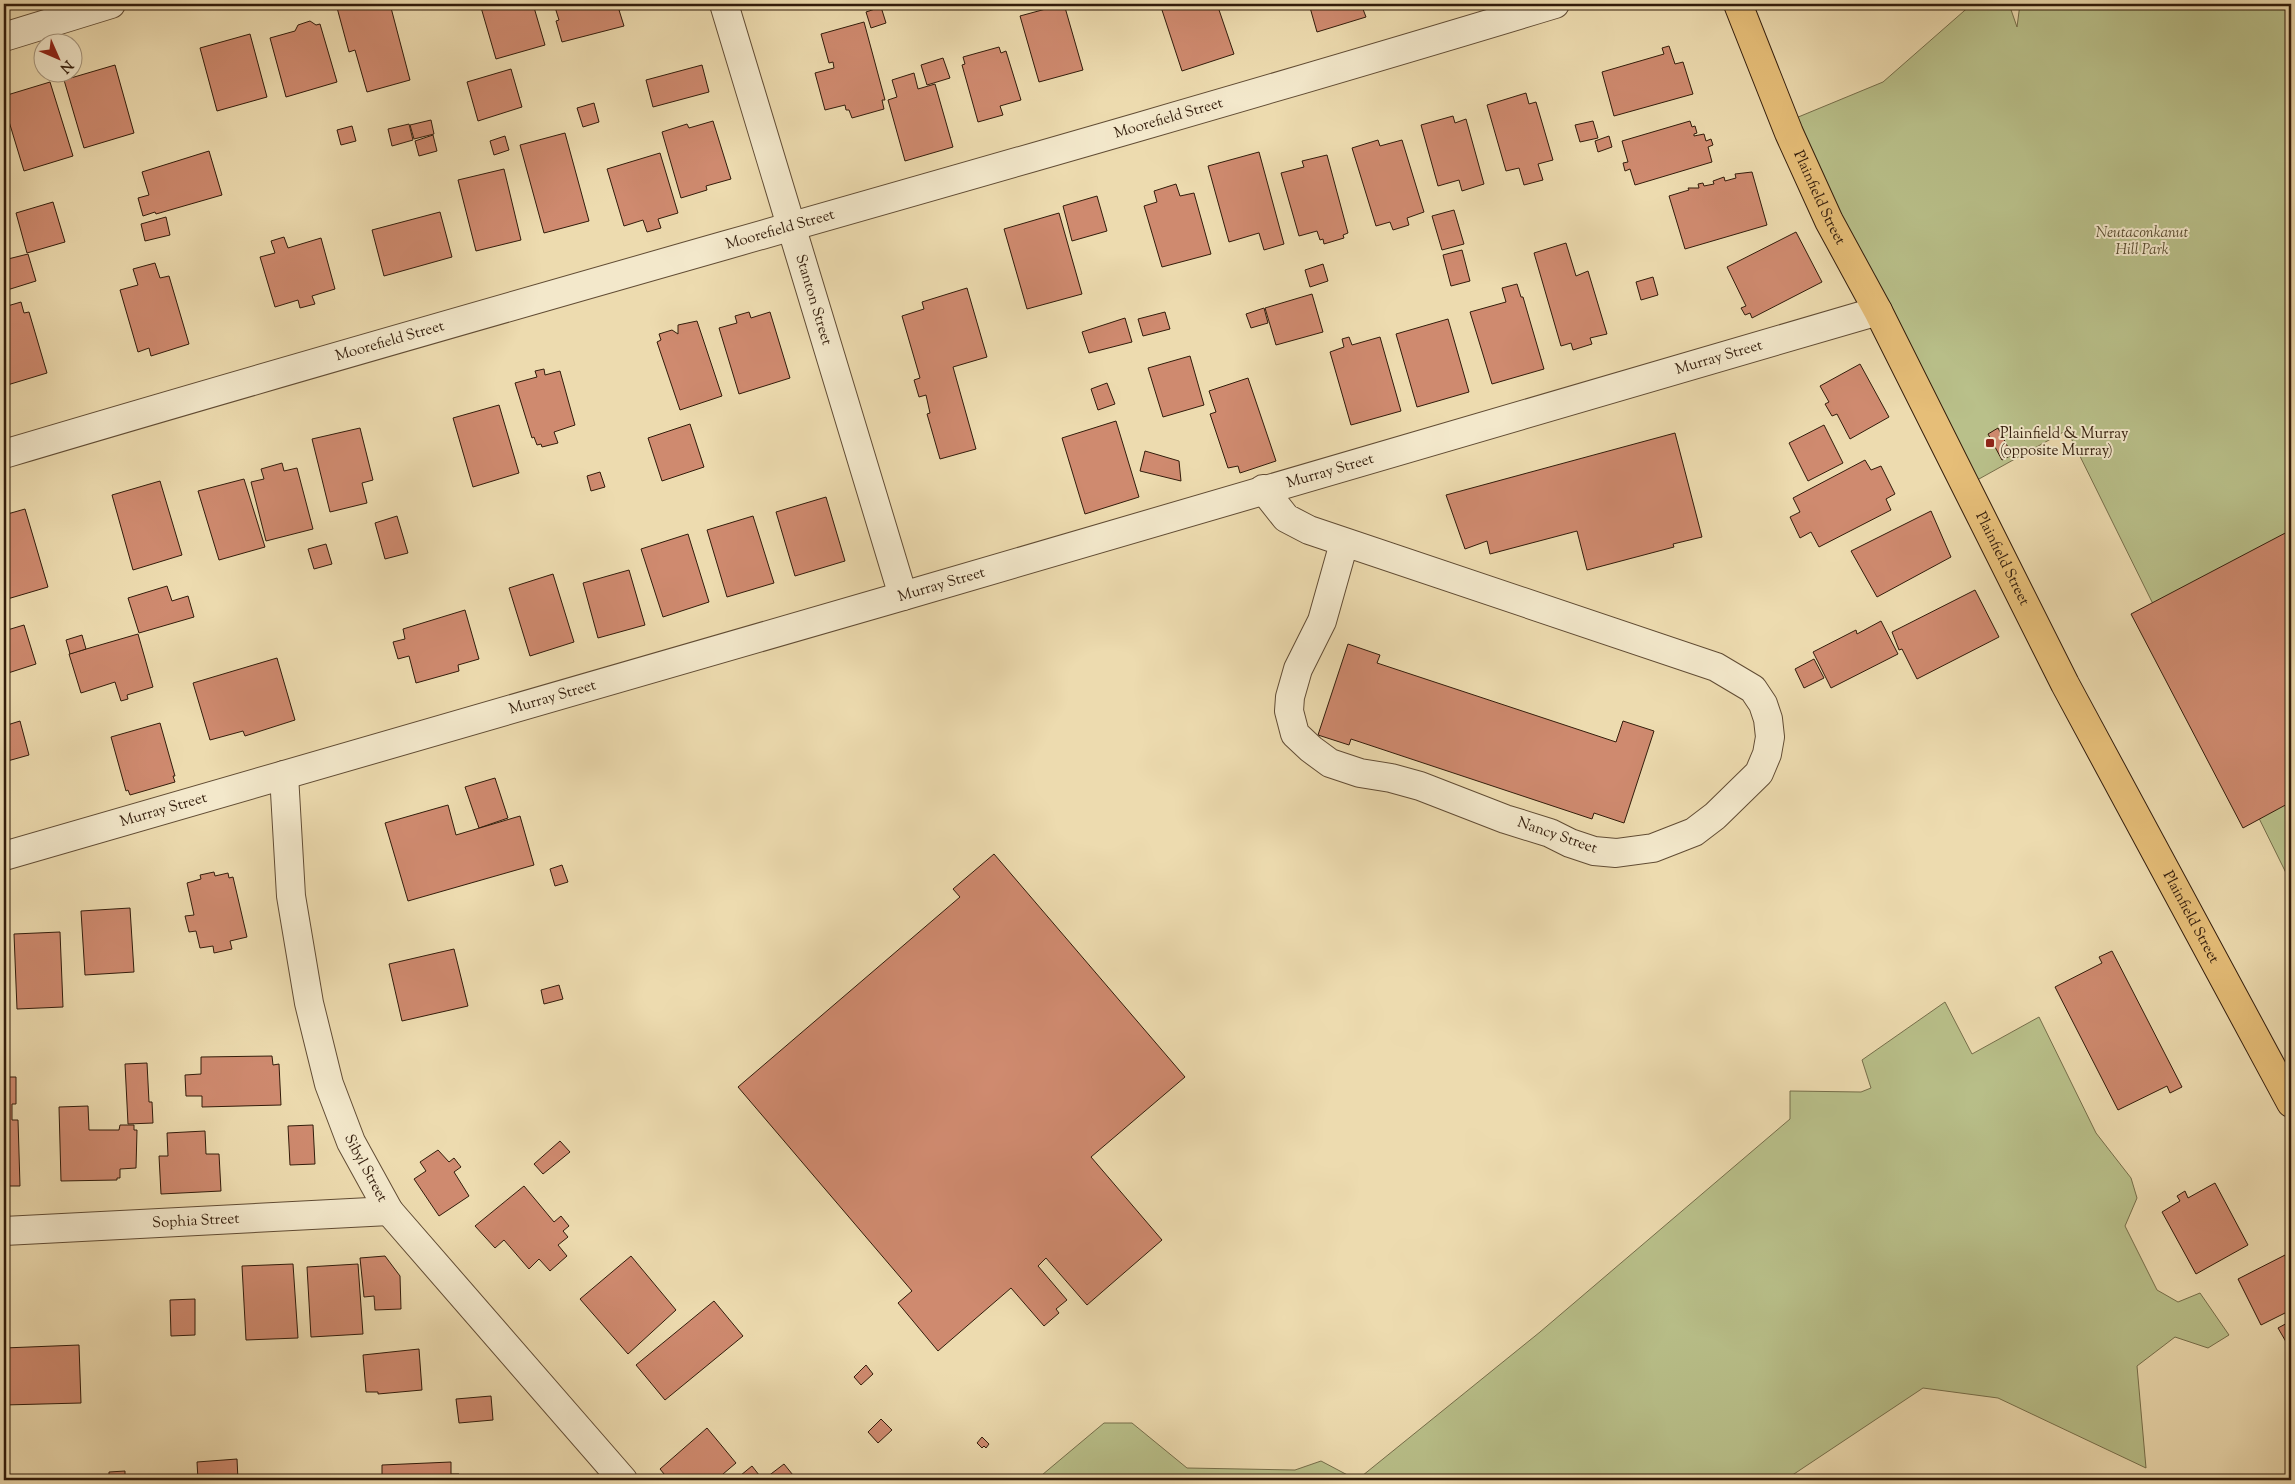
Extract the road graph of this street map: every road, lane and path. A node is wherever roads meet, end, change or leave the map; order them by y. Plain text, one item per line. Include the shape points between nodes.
1 (111, 4) edge
2 (724, 4) edge
3 (1555, 4) edge
4 (1738, 4) edge
5 (4, 37) edge
6 (792, 226) junction
7 (1878, 310) junction
8 (4, 454) edge
9 (1263, 489) junction
10 (1344, 543) junction
11 (903, 596) junction
12 (284, 775) junction
13 (4, 856) edge
14 (2291, 1103) edge
15 (388, 1211) junction
16 (4, 1231) edge
17 (623, 1480) edge

1 - 5 street
2 - 6 street, Stanton Street
3 - 6 street, Moorefield Street
4 - 7 main road, Plainfield Street via 1789,133 1830,221
6 - 8 street, Moorefield Street via 298,366
6 - 11 street, Stanton Street
7 - 9 street, Murray Street
7 - 14 main road, Plainfield Street via 2065,684
9 - 10 street, Nancy Street via 1286,518
9 - 11 street, Murray Street
10 - 10 street, Nancy Street via 1716,667 1753,689 1763,704 1770,737 1759,773 1694,832 1653,848 1616,853 1594,851 1570,843 1420,786 1330,763 1295,734 1289,711 1298,669 1322,621
11 - 12 street, Murray Street
12 - 13 street, Murray Street
12 - 15 street, Sibyl Street via 291,896 311,1012 329,1084 347,1134
15 - 16 street, Sophia Street
15 - 17 street, Sibyl Street

